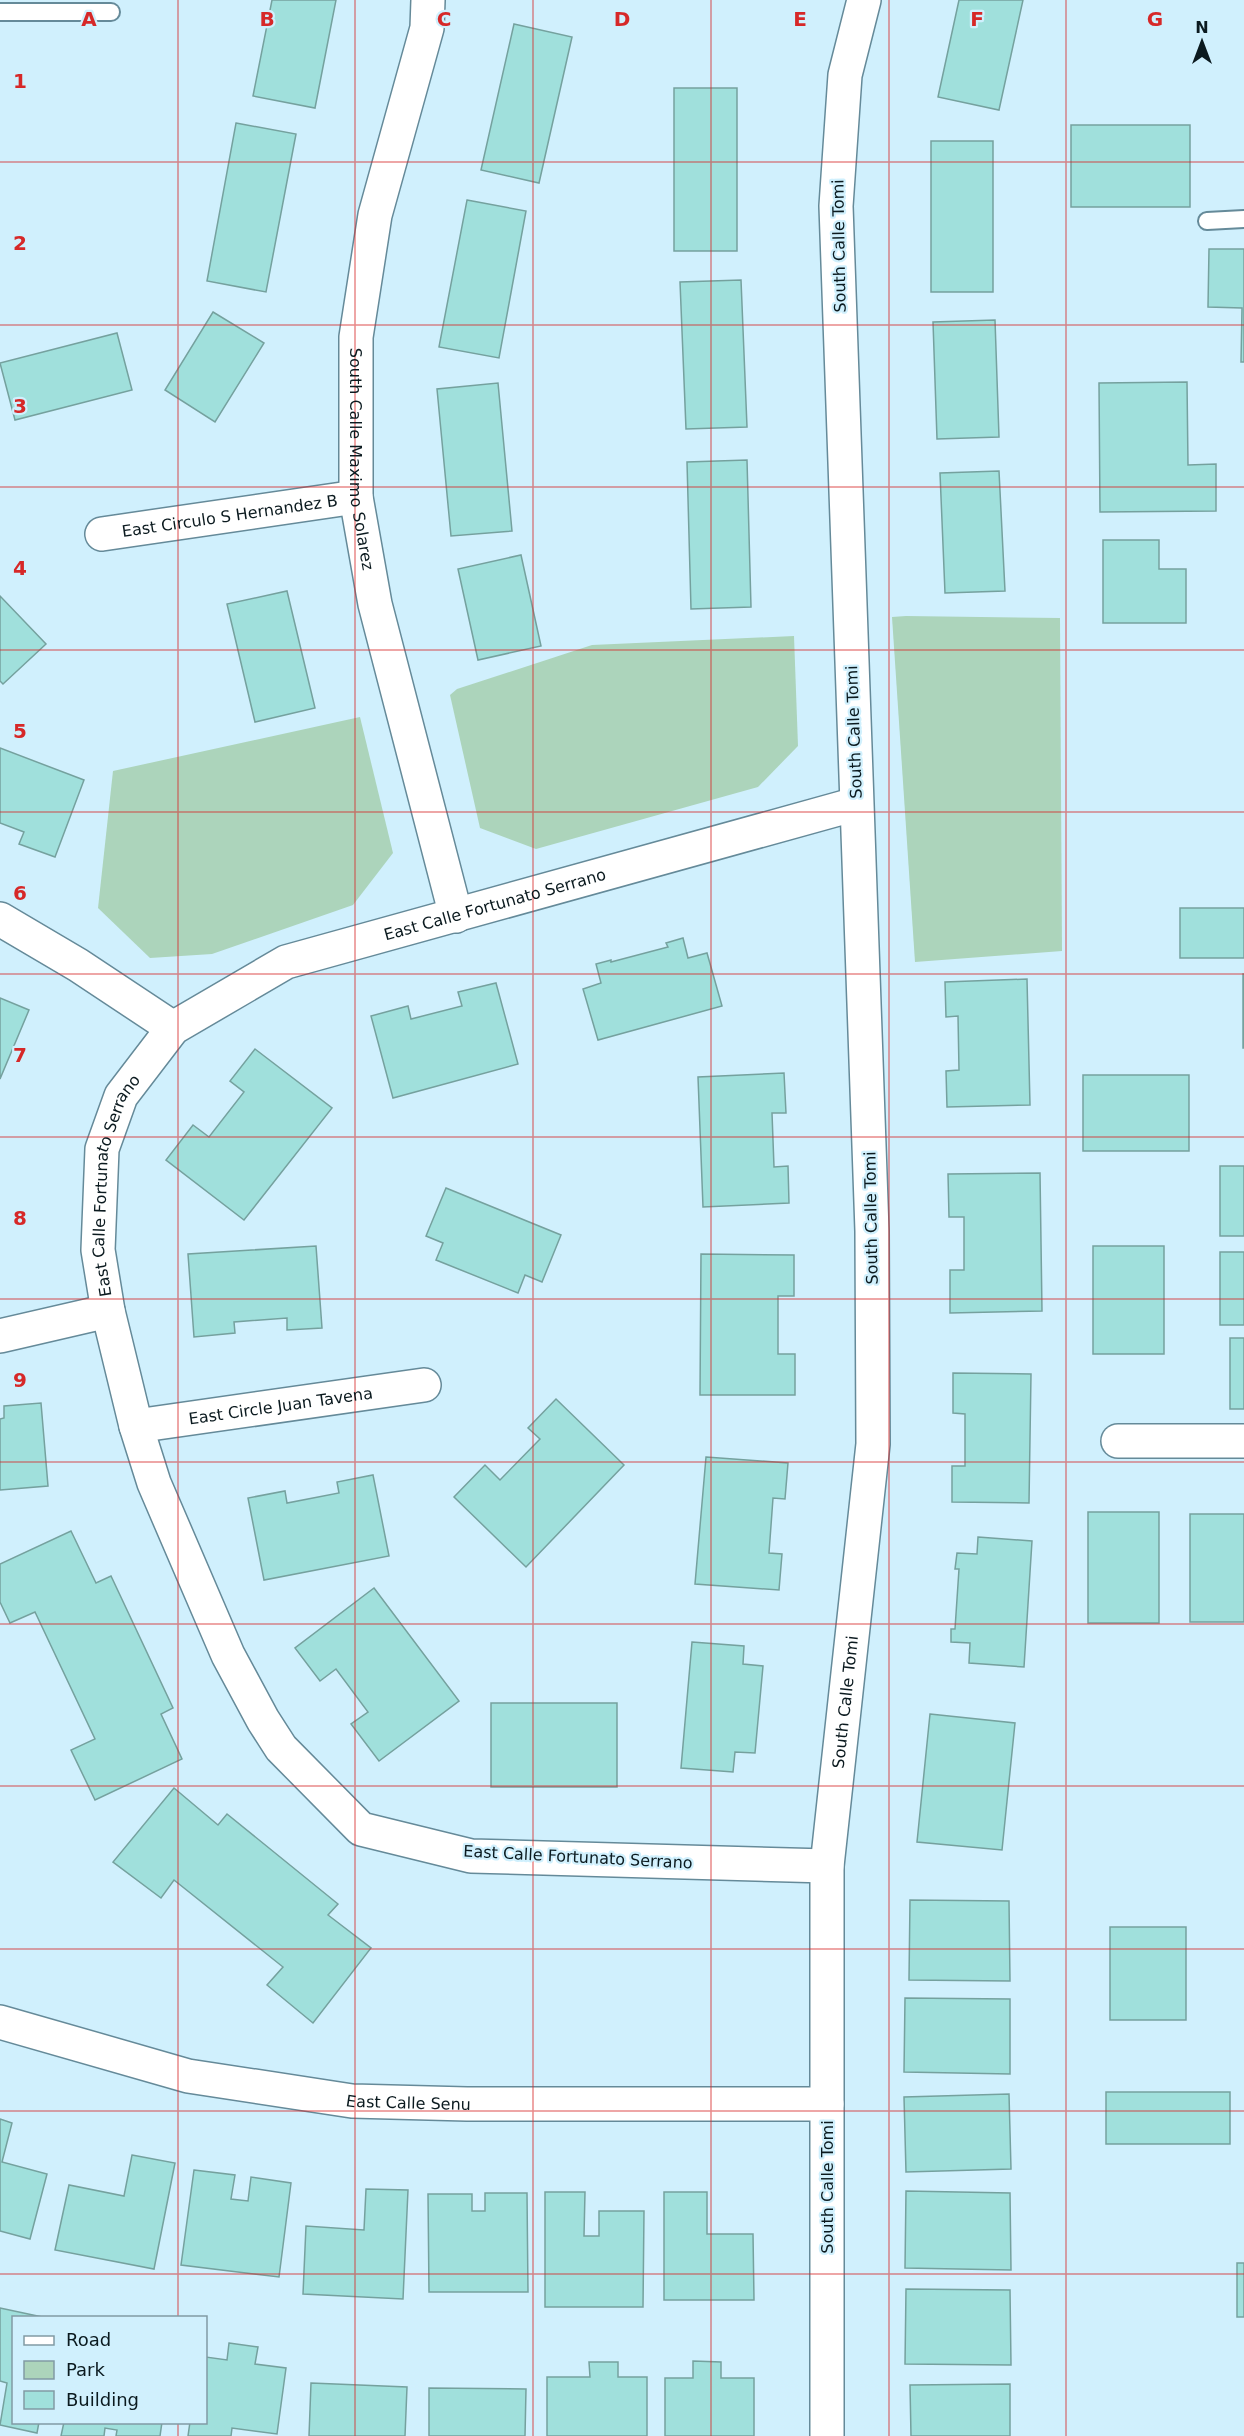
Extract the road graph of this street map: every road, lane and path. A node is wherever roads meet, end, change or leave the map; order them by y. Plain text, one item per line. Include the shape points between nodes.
1 (428, 0) edge
2 (864, 0) edge
3 (0, 12) edge
4 (111, 12) dead end
5 (1244, 219) edge
6 (1207, 221) dead end
7 (356, 497) junction
8 (102, 534) dead end
9 (856, 804) junction
10 (456, 916) junction
11 (0, 919) edge
12 (173, 1028) junction
13 (108, 1311) junction
14 (0, 1336) edge
15 (424, 1385) dead end
16 (136, 1426) junction
17 (1118, 1441) dead end
18 (1244, 1442) edge
19 (827, 1866) junction
20 (0, 2022) edge
21 (827, 2104) junction
22 (827, 2436) edge

1 - 7 street, South Calle Maximo Solarez via 426,28 375,215 356,337
2 - 9 street, South Calle Tomi via 845,75 836,206
3 - 4 lane
5 - 6 lane
7 - 8 street, East Circulo S Hernandez B
7 - 10 street, South Calle Maximo Solarez via 375,604
9 - 10 street, East Calle Fortunato Serrano
9 - 19 street, South Calle Tomi via 872,1219 873,1444
10 - 12 street, East Calle Fortunato Serrano via 286,962
11 - 12 street
12 - 13 street, East Calle Fortunato Serrano via 121,1096 102,1149 98,1251
13 - 14 street
13 - 16 street, East Calle Fortunato Serrano
15 - 16 street, East Circle Juan Tavena
16 - 19 street, East Calle Fortunato Serrano via 154,1483 223,1644 263,1720 281,1748 361,1829 471,1856
17 - 18 street
19 - 21 street, South Calle Tomi
20 - 21 street, East Calle Senu via 188,2076 352,2101
21 - 22 street, South Calle Tomi

